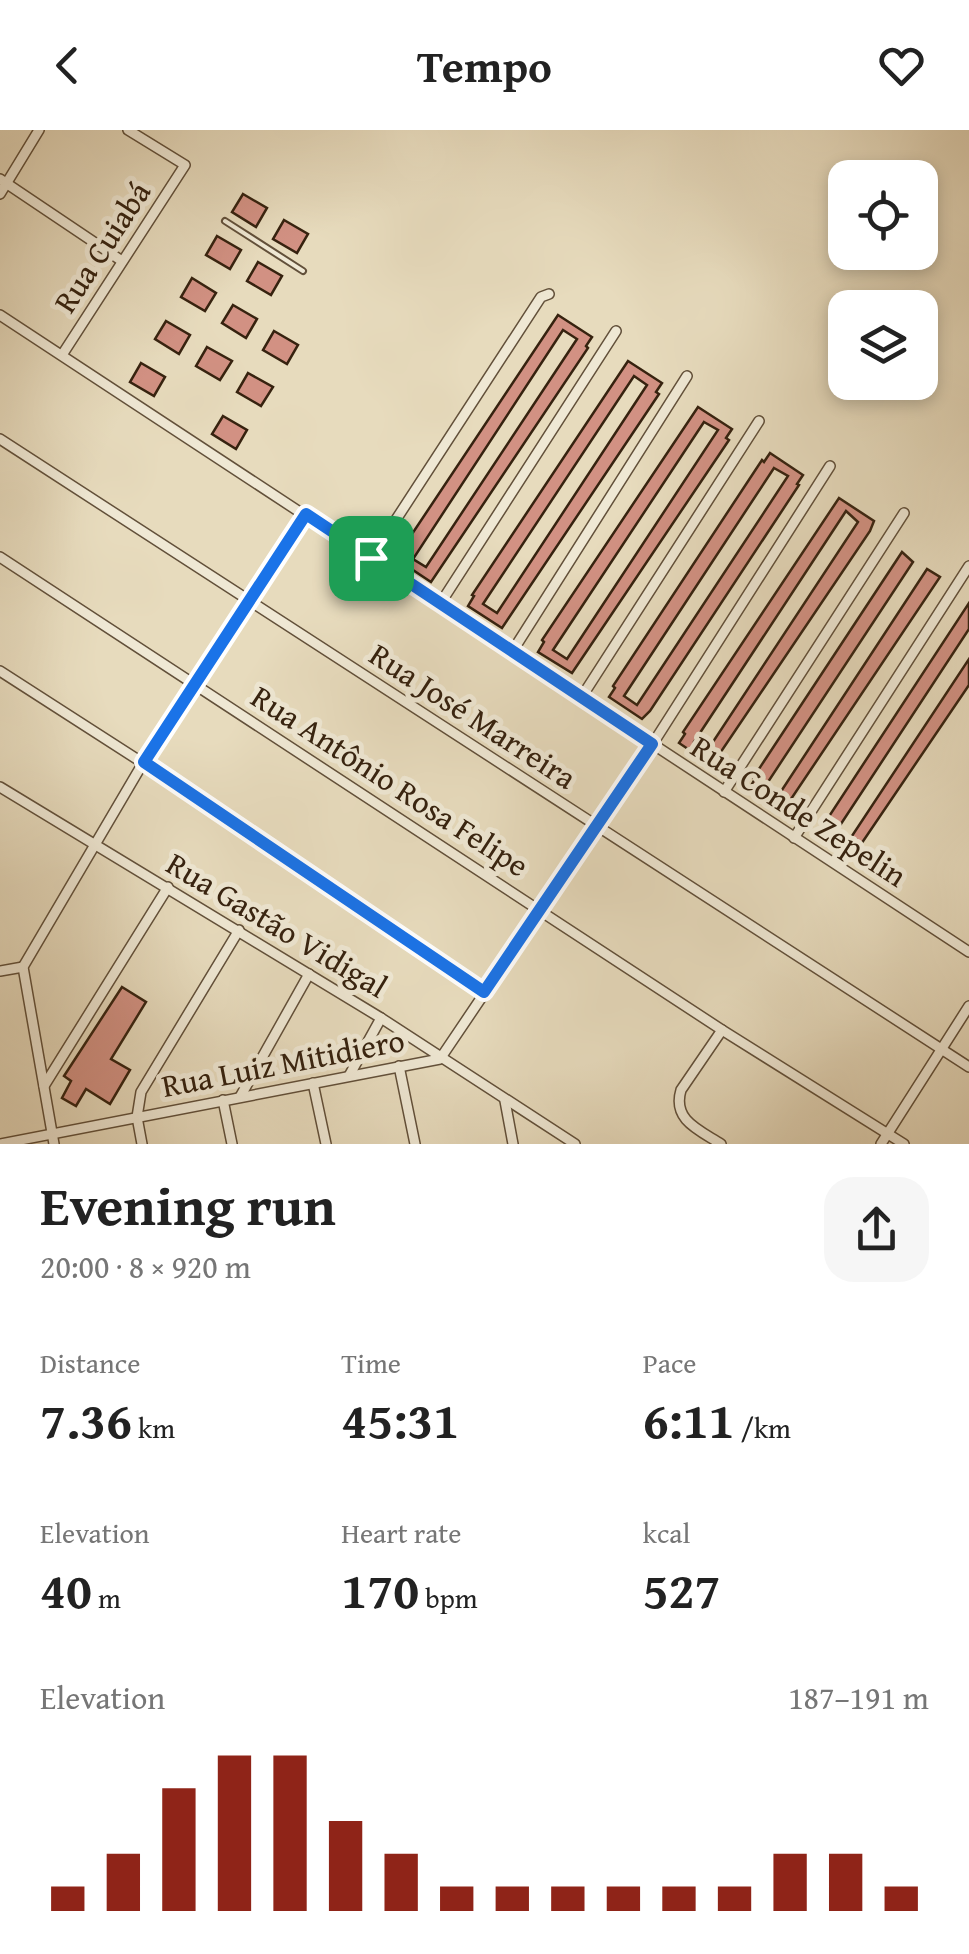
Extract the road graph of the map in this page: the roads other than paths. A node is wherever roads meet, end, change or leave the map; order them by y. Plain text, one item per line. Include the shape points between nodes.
1 (39, 130) edge
2 (128, 130) edge
3 (3, 181) edge
4 (0, 194) edge
5 (225, 221) dead end
6 (122, 260) junction
7 (302, 270) dead end
8 (549, 294) dead end
9 (0, 315) edge
10 (616, 331) dead end
11 (62, 355) junction
12 (687, 376) dead end
13 (759, 421) dead end
14 (0, 439) edge
15 (830, 466) dead end
16 (904, 512) dead end
17 (306, 514) junction
18 (0, 557) edge
19 (371, 558) junction
20 (969, 566) edge
21 (248, 600) junction
22 (440, 604) junction
23 (512, 652) junction
24 (0, 671) edge
25 (194, 683) junction
26 (581, 698) junction
27 (652, 744) junction
28 (144, 762) junction
29 (0, 787) edge
30 (724, 792) junction
31 (596, 826) junction
32 (794, 838) junction
33 (94, 844) junction
34 (168, 887) junction
35 (540, 909) junction
36 (239, 930) junction
37 (969, 952) edge
38 (23, 968) junction
39 (0, 971) edge
40 (309, 974) junction
41 (484, 992) junction
42 (969, 1006) edge
43 (381, 1018) junction
44 (722, 1030) junction
45 (942, 1049) junction
46 (440, 1059) junction
47 (399, 1066) junction
48 (969, 1067) edge
49 (349, 1076) junction
50 (313, 1083) junction
51 (44, 1086) junction
52 (240, 1097) junction
53 (223, 1100) junction
54 (505, 1101) junction
55 (136, 1117) junction
56 (888, 1134) junction
57 (53, 1139) edge
58 (0, 1144) edge
59 (142, 1144) edge
60 (232, 1144) edge
61 (326, 1144) edge
62 (415, 1144) edge
63 (513, 1144) edge
64 (574, 1144) edge
65 (721, 1144) edge
66 (881, 1144) edge
67 (904, 1144) edge

1 - 3 street
2 - 6 street, Rua Cuiabá via 184,165
3 - 4 street
3 - 6 street
5 - 7 lane
6 - 11 street, Rua Cuiabá
8 - 19 street via 541,296
9 - 11 street, Rua Conde Zepelin
10 - 22 street
11 - 17 street, Rua Conde Zepelin
12 - 23 street
13 - 26 street
14 - 21 street, Rua José Marreira
15 - 27 street, Rua Luiz Mitidiero
16 - 30 street
17 - 19 street, Rua Conde Zepelin
17 - 21 street
18 - 25 street, Rua Antônio Rosa Felipe
19 - 22 street, Rua Conde Zepelin
20 - 32 street
21 - 25 street
21 - 31 street, Rua José Marreira
22 - 23 street, Rua Conde Zepelin
23 - 26 street, Rua Conde Zepelin
24 - 28 street
25 - 28 street
25 - 35 street, Rua Antônio Rosa Felipe
26 - 27 street, Rua Conde Zepelin
27 - 30 street, Rua Conde Zepelin
27 - 31 street, Rua Luiz Mitidiero
28 - 33 street
28 - 41 street
29 - 33 street, Rua Gastão Vidigal
30 - 32 street, Rua Conde Zepelin
31 - 35 street, Rua Luiz Mitidiero
31 - 45 street, Rua José Marreira
32 - 37 street, Rua Conde Zepelin
33 - 34 street, Rua Gastão Vidigal
33 - 38 street
34 - 36 street, Rua Gastão Vidigal
34 - 51 street
35 - 41 street, Rua Luiz Mitidiero
35 - 44 street, Rua Antônio Rosa Felipe
36 - 40 street, Rua Gastão Vidigal
36 - 55 street via 140,1092
38 - 39 street
38 - 51 street
40 - 43 street, Rua Gastão Vidigal
40 - 52 street
41 - 46 street, Rua Luiz Mitidiero
42 - 45 street
43 - 46 street, Rua Gastão Vidigal
43 - 49 street
44 - 56 street, Rua Antônio Rosa Felipe
44 - 65 street via 681,1090 678,1108 688,1123
45 - 48 street, Rua José Marreira
45 - 56 street
46 - 47 street, Rua Luiz Mitidiero
46 - 54 street, Rua Gastão Vidigal
47 - 49 street, Rua Luiz Mitidiero
47 - 62 street
49 - 50 street, Rua Luiz Mitidiero
50 - 52 street, Rua Luiz Mitidiero
50 - 61 street
51 - 57 street
52 - 53 street, Rua Luiz Mitidiero
53 - 55 street, Rua Luiz Mitidiero
53 - 60 street
54 - 63 street
54 - 64 street, Rua Gastão Vidigal
55 - 57 street, Rua Luiz Mitidiero
55 - 59 street
56 - 66 street
56 - 67 street, Rua Antônio Rosa Felipe
57 - 58 street, Rua Luiz Mitidiero

